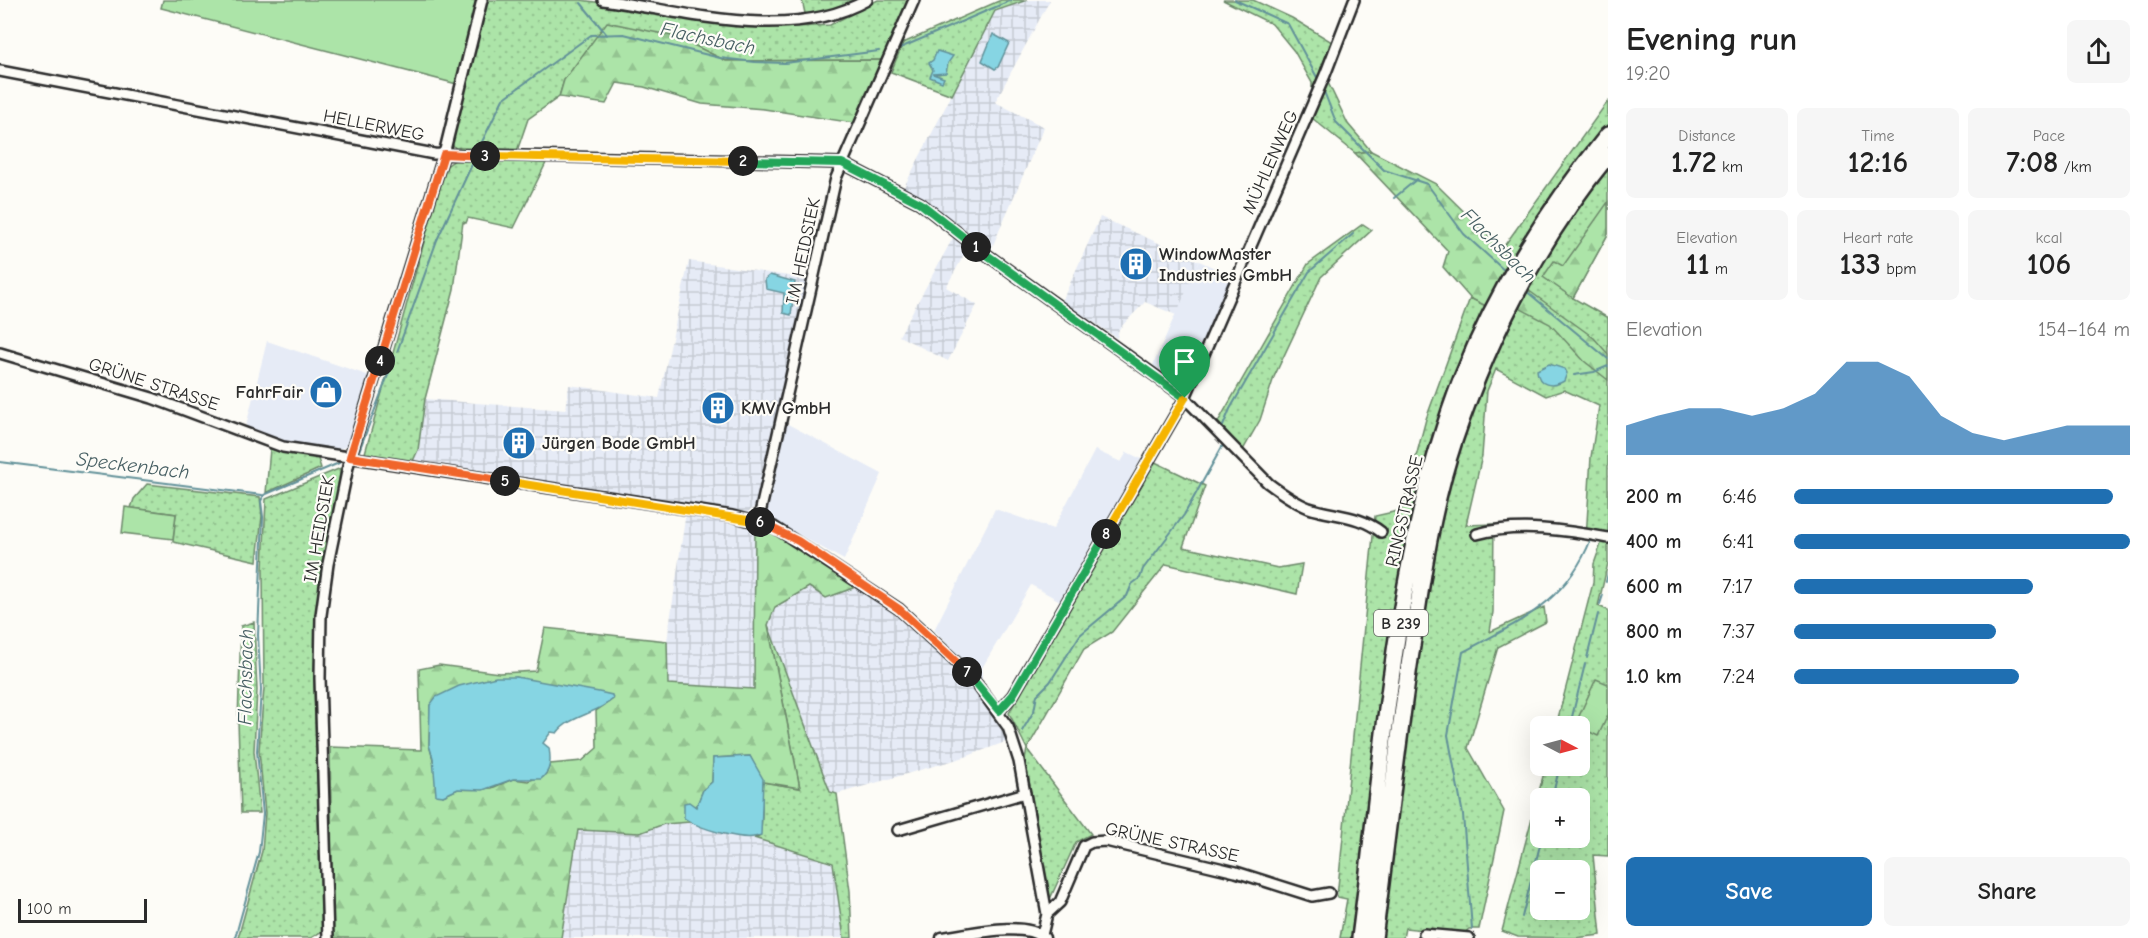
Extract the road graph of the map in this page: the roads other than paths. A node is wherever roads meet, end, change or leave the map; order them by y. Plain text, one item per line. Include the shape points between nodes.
1 (482, 0) edge
2 (603, 0) edge
3 (867, 0) edge
4 (914, 0) edge
5 (1354, 0) edge
6 (0, 71) edge
7 (1608, 135) edge
8 (444, 154) junction
9 (1608, 155) edge
10 (842, 163) junction
11 (1528, 259) junction
12 (1494, 323) junction
13 (0, 353) edge
14 (1185, 398) junction
15 (350, 457) junction
16 (758, 522) junction
17 (1381, 532) dead end
18 (1477, 534) dead end
19 (1608, 537) edge
20 (999, 711) junction
21 (1025, 793) junction
22 (898, 830) dead end
23 (1329, 893) dead end
24 (1047, 914) junction
25 (1424, 934) dead end
26 (1043, 937) edge
27 (328, 938) edge
28 (942, 938) edge
29 (1360, 938) edge
30 (1374, 938) edge
31 (1469, 938) edge

1 - 8 street, IM HEIDSIEK
2 - 3 street via 778,24 825,18
4 - 10 street, IM HEIDSIEK
5 - 14 street, MÜHLENWEG
6 - 8 street, HELLERWEG
7 - 11 highway, RINGSTRASSE / B 239 via 1567,185
8 - 10 street, HELLERWEG
8 - 15 street, IM HEIDSIEK
9 - 11 highway, RINGSTRASSE / B 239
10 - 14 street, HELLERWEG via 920,203
10 - 16 street, IM HEIDSIEK
11 - 12 highway, RINGSTRASSE / B 239
12 - 29 highway, RINGSTRASSE / B 239 via 1462,378 1440,440 1422,510 1407,582
12 - 30 highway, RINGSTRASSE / B 239 via 1453,443 1423,571
13 - 15 street, GRÜNE STRASSE via 152,398 267,443
14 - 17 street, HELLERWEG via 1280,492 1310,508 1362,520
14 - 20 street, MÜHLENWEG via 1013,695
15 - 16 street, GRÜNE STRASSE
15 - 27 street, IM HEIDSIEK via 321,615 320,717
16 - 20 street, GRÜNE STRASSE via 798,541 899,609 958,662
18 - 19 street via 1496,529 1533,529
20 - 21 street, GRÜNE STRASSE via 1014,741
21 - 22 street
21 - 24 street, GRÜNE STRASSE
23 - 24 street, GRÜNE STRASSE via 1312,896 1236,872 1106,841 1092,842 1084,846 1060,902
24 - 26 street, GRÜNE STRASSE
25 - 31 street
26 - 28 street via 1030,930 1016,929

